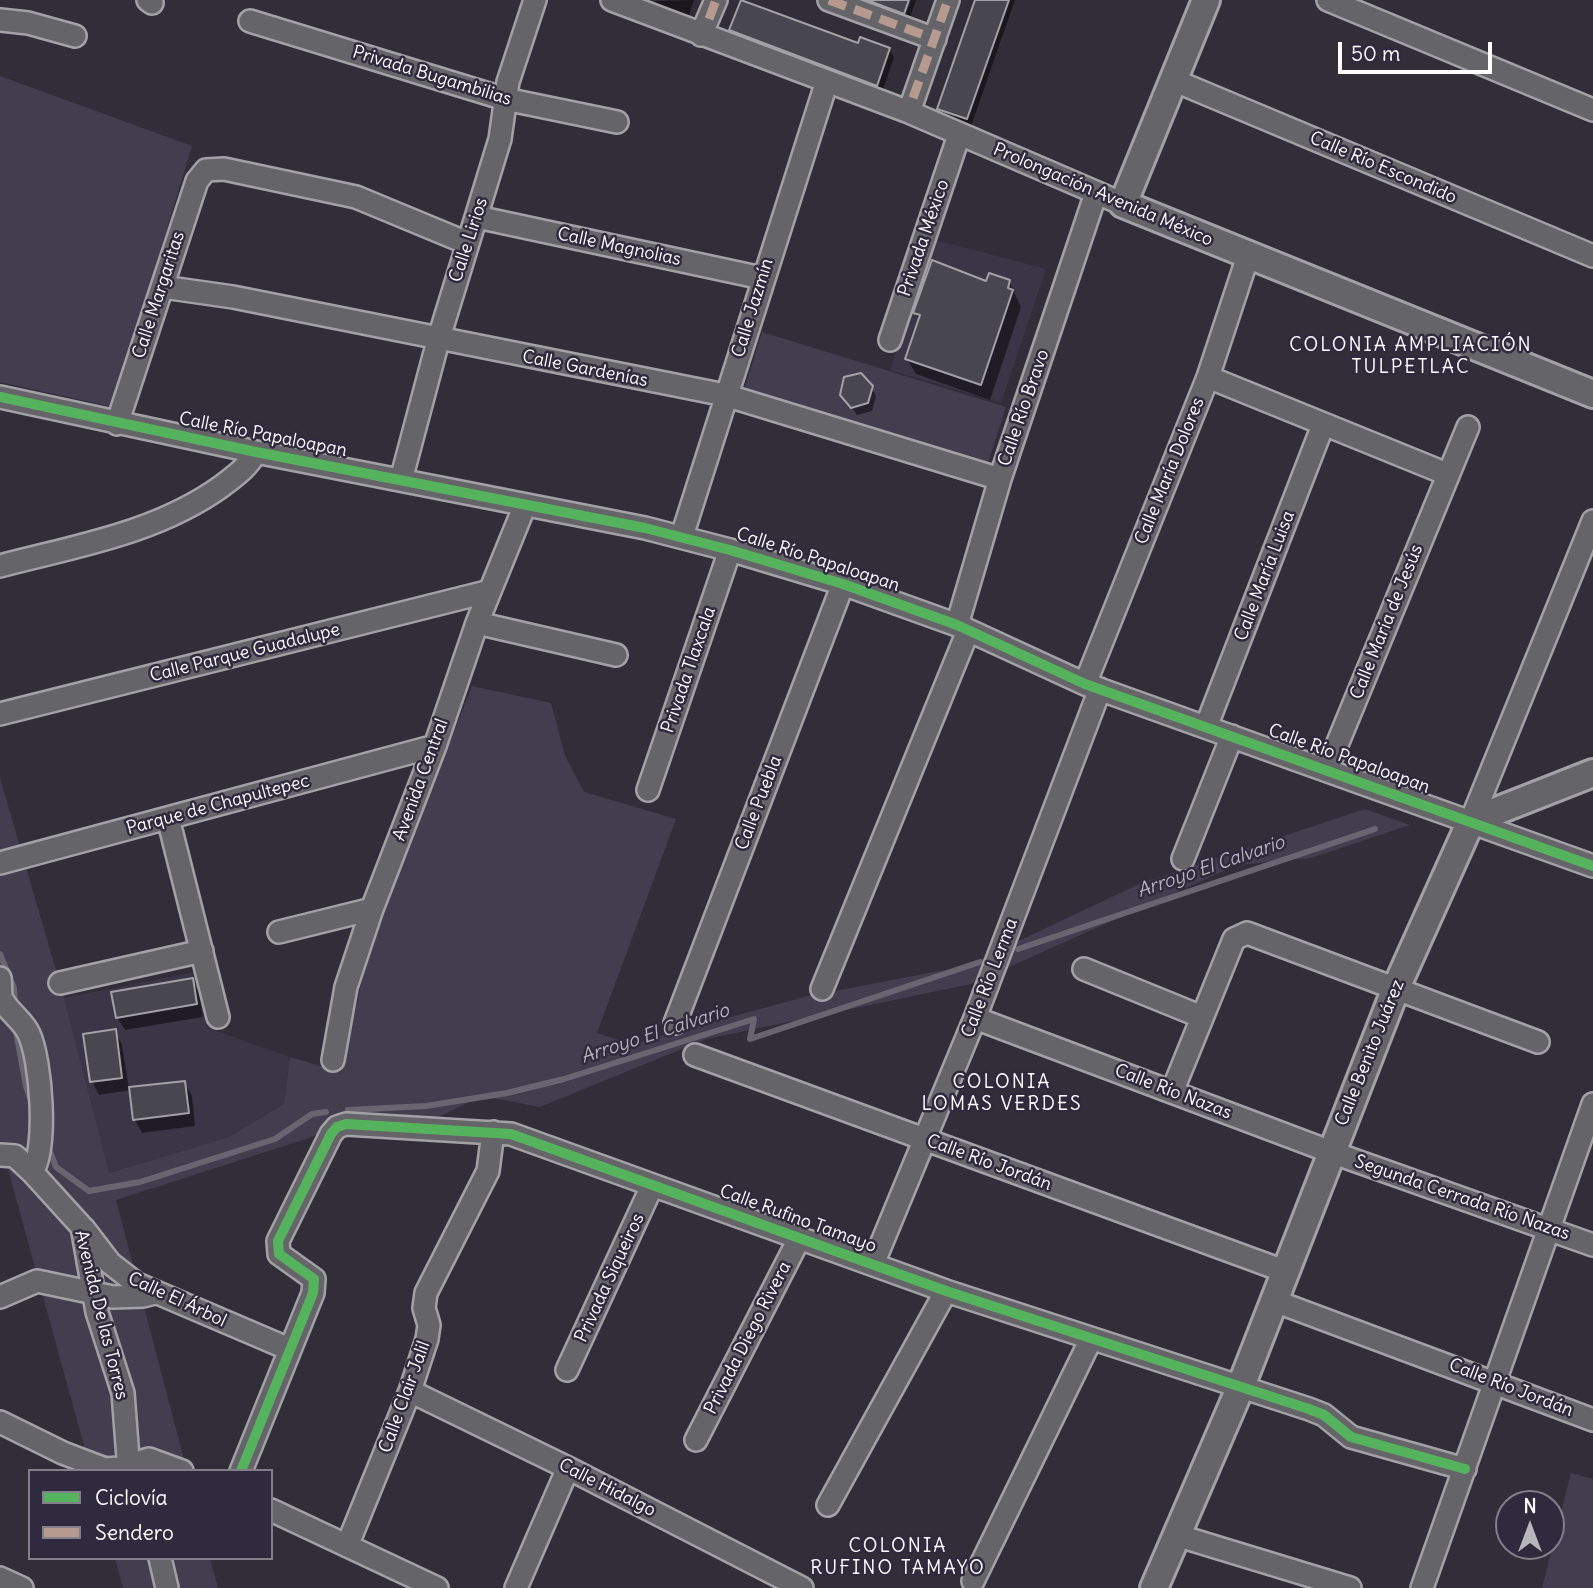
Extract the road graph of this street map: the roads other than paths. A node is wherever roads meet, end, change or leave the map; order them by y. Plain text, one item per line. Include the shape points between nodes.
1 (535, 0) edge
2 (612, 0) edge
3 (716, 0) edge
4 (829, 0) edge
5 (948, 0) edge
6 (1206, 0) edge
7 (1328, 0) edge
8 (0, 20) edge
9 (250, 21) dead end
10 (701, 35) junction
11 (75, 36) dead end
12 (935, 39) junction
13 (1173, 80) junction
14 (827, 81) junction
15 (505, 99) junction
16 (911, 105) junction
17 (1593, 110) edge
18 (617, 122) dead end
19 (959, 135) junction
20 (1096, 193) junction
21 (1123, 204) junction
22 (477, 217) junction
23 (467, 243) junction
24 (1248, 256) junction
25 (1593, 256) edge
26 (762, 278) junction
27 (163, 287) junction
28 (890, 340) dead end
29 (438, 341) junction
30 (1208, 377) junction
31 (1593, 394) edge
32 (724, 395) junction
33 (0, 397) edge
34 (117, 424) junction
35 (1323, 425) junction
36 (1468, 427) dead end
37 (256, 452) junction
38 (1447, 474) junction
39 (1000, 479) junction
40 (401, 480) junction
41 (525, 505) junction
42 (1593, 522) edge
43 (682, 536) junction
44 (730, 550) junction
45 (0, 566) edge
46 (843, 584) junction
47 (490, 591) junction
48 (477, 623) junction
49 (962, 628) junction
50 (616, 654) dead end
51 (1092, 686) junction
52 (0, 714) edge
53 (1206, 726) junction
54 (1232, 736) junction
55 (435, 746) junction
56 (1327, 769) junction
57 (1593, 774) edge
58 (648, 790) dead end
59 (168, 818) junction
60 (1471, 821) junction
61 (1183, 859) dead end
62 (0, 863) edge
63 (1593, 866) edge
64 (372, 909) junction
65 (279, 932) dead end
66 (202, 951) junction
67 (1084, 970) dead end
68 (60, 983) dead end
69 (1396, 988) junction
70 (822, 989) dead end
71 (1, 992) edge
72 (218, 1017) dead end
73 (1202, 1017) junction
74 (975, 1018) junction
75 (675, 1023) dead end
76 (1538, 1042) dead end
77 (695, 1055) dead end
78 (333, 1060) dead end
79 (1172, 1092) junction
80 (1593, 1104) edge
81 (493, 1132) junction
82 (924, 1140) junction
83 (1331, 1152) junction
84 (0, 1155) edge
85 (32, 1172) junction
86 (652, 1186) junction
87 (82, 1227) junction
88 (1549, 1228) junction
89 (800, 1237) junction
90 (1593, 1245) edge
91 (873, 1264) junction
92 (1284, 1271) junction
93 (946, 1291) junction
94 (155, 1293) junction
95 (93, 1294) junction
96 (0, 1297) edge
97 (1272, 1300) junction
98 (1091, 1339) junction
99 (289, 1349) junction
100 (567, 1370) dead end
101 (1496, 1382) junction
102 (1241, 1386) junction
103 (410, 1391) junction
104 (1593, 1420) edge
105 (0, 1422) edge
106 (696, 1440) dead end
107 (128, 1467) edge
108 (568, 1468) junction
109 (178, 1469) edge
110 (242, 1469) edge
111 (1465, 1469) junction
112 (828, 1505) dead end
113 (273, 1511) edge
114 (1176, 1535) junction
115 (347, 1546) junction
116 (160, 1560) edge
117 (0, 1578) edge
118 (973, 1581) dead end
119 (22, 1588) edge
120 (167, 1588) edge
121 (437, 1588) edge
122 (516, 1588) edge
123 (802, 1588) edge
124 (1154, 1588) edge
125 (1350, 1588) edge
126 (1422, 1588) edge

1 - 15 street, Calle Lirios
2 - 10 street, Prolongación Avenida México
3 - 10 street
4 - 12 street
5 - 12 street
6 - 13 street
7 - 17 street
8 - 11 street
9 - 15 street, Privada Bugambilias
10 - 14 street, Prolongación Avenida México
12 - 16 street
13 - 21 street
13 - 25 street, Calle Río Escondido
14 - 16 street, Prolongación Avenida México
14 - 26 street, Calle Jazmín
15 - 18 street, Privada Bugambilias
15 - 22 street, Calle Lirios via 500,139
16 - 19 street, Prolongación Avenida México
19 - 20 street, Prolongación Avenida México
19 - 28 street, Privada México
20 - 21 street, Prolongación Avenida México
20 - 39 street, Calle Río Bravo
21 - 24 street, Prolongación Avenida México
22 - 23 street, Calle Lirios
22 - 26 street, Calle Magnolias
23 - 27 street, Calle Margaritas via 356,197 224,169 206,170 197,181
23 - 29 street, Calle Lirios
24 - 30 street, Calle María Dolores
24 - 31 street, Prolongación Avenida México
26 - 32 street, Calle Jazmín
27 - 29 street, Calle Gardenías via 233,297
27 - 34 street, Calle Margaritas
29 - 32 street, Calle Gardenías
29 - 40 street, Calle Lirios
30 - 35 street
30 - 51 street, Calle María Dolores
32 - 39 street, Calle Gardenías
32 - 43 street, Calle Jazmín
33 - 34 street, Calle Río Papaloapan
34 - 37 street, Calle Río Papaloapan
35 - 38 street
35 - 53 street, Calle María Luisa
36 - 38 street, Calle María de Jesús
37 - 40 street, Calle Río Papaloapan
37 - 45 street via 235,476 170,517
38 - 56 street, Calle María de Jesús
39 - 49 street, Calle Río Bravo
40 - 41 street, Calle Río Papaloapan
41 - 43 street, Calle Río Papaloapan
41 - 47 street, Avenida Central
42 - 60 street, Calle Benito Juárez
43 - 44 street, Calle Río Papaloapan
44 - 46 street, Calle Río Papaloapan
44 - 58 street, Privada Tlaxcala
46 - 49 street, Calle Río Papaloapan
46 - 75 street, Calle Puebla
47 - 48 street, Avenida Central
47 - 52 street, Calle Parque Guadalupe
48 - 50 street
48 - 55 street, Avenida Central
49 - 51 street, Calle Río Papaloapan
49 - 70 street, Calle Río Bravo
51 - 53 street, Calle Río Papaloapan
51 - 74 street, Calle Río Lerma
53 - 54 street, Calle Río Papaloapan
54 - 56 street, Calle Río Papaloapan
54 - 61 street
55 - 59 street, Parque de Chapultepec
55 - 64 street, Avenida Central
56 - 60 street, Calle Río Papaloapan
57 - 60 street
59 - 62 street, Parque de Chapultepec
59 - 66 street
60 - 63 street, Calle Río Papaloapan
60 - 69 street, Calle Benito Juárez
64 - 65 street
64 - 78 street, Avenida Central via 346,987
66 - 68 street
66 - 72 street
67 - 73 street
69 - 73 street via 1242,934 1234,939
69 - 76 street
69 - 83 street, Calle Benito Juárez
71 - 85 street via 28,1031 35,1065 40,1109 37,1162
73 - 79 street
74 - 79 street, Calle Río Nazas
74 - 82 street, Calle Río Lerma
77 - 82 street, Calle Río Jordán
79 - 83 street, Calle Río Nazas
80 - 88 street
81 - 86 street, Calle Rufino Tamayo via 511,1134
81 - 99 street, Calle Rufino Tamayo via 353,1124 337,1127 277,1246 279,1254 313,1279 313,1293
81 - 103 street, Calle Clair Jalil via 488,1171 426,1293 429,1331
82 - 91 street, Calle Río Lerma
82 - 92 street, Calle Río Jordán
83 - 88 street, Segunda Cerrada Río Nazas
83 - 92 street, Calle Benito Juárez
84 - 85 street, Avenida De las Torres via 15,1156
85 - 87 street, Avenida De las Torres
86 - 89 street, Calle Rufino Tamayo
86 - 100 street, Privada Siqueiros
87 - 94 street, Calle El Árbol via 122,1275
87 - 95 street, Avenida De las Torres
88 - 90 street, Segunda Cerrada Río Nazas
88 - 101 street
89 - 91 street, Calle Rufino Tamayo
89 - 106 street, Privada Diego Rivera
91 - 93 street, Calle Rufino Tamayo
92 - 97 street, Calle Benito Juárez
93 - 98 street, Calle Rufino Tamayo
93 - 112 street
94 - 95 street via 133,1297
94 - 99 street, Calle El Árbol
95 - 96 street via 37,1281
95 - 107 street, Avenida De las Torres via 123,1393
97 - 101 street, Calle Río Jordán
97 - 102 street, Calle Benito Juárez
98 - 102 street, Calle Rufino Tamayo
98 - 118 street
99 - 110 street
101 - 104 street, Calle Río Jordán
101 - 111 street
102 - 111 street, Calle Rufino Tamayo via 1324,1415 1351,1437
102 - 114 street, Calle Benito Juárez
103 - 108 street, Calle Hidalgo
103 - 115 street, Calle Clair Jalil
105 - 107 street via 105,1469
107 - 109 street via 155,1459
108 - 122 street
108 - 123 street, Calle Hidalgo
111 - 126 street
113 - 115 street
114 - 124 street, Calle Benito Juárez
114 - 125 street
115 - 121 street
116 - 120 street
117 - 119 street

